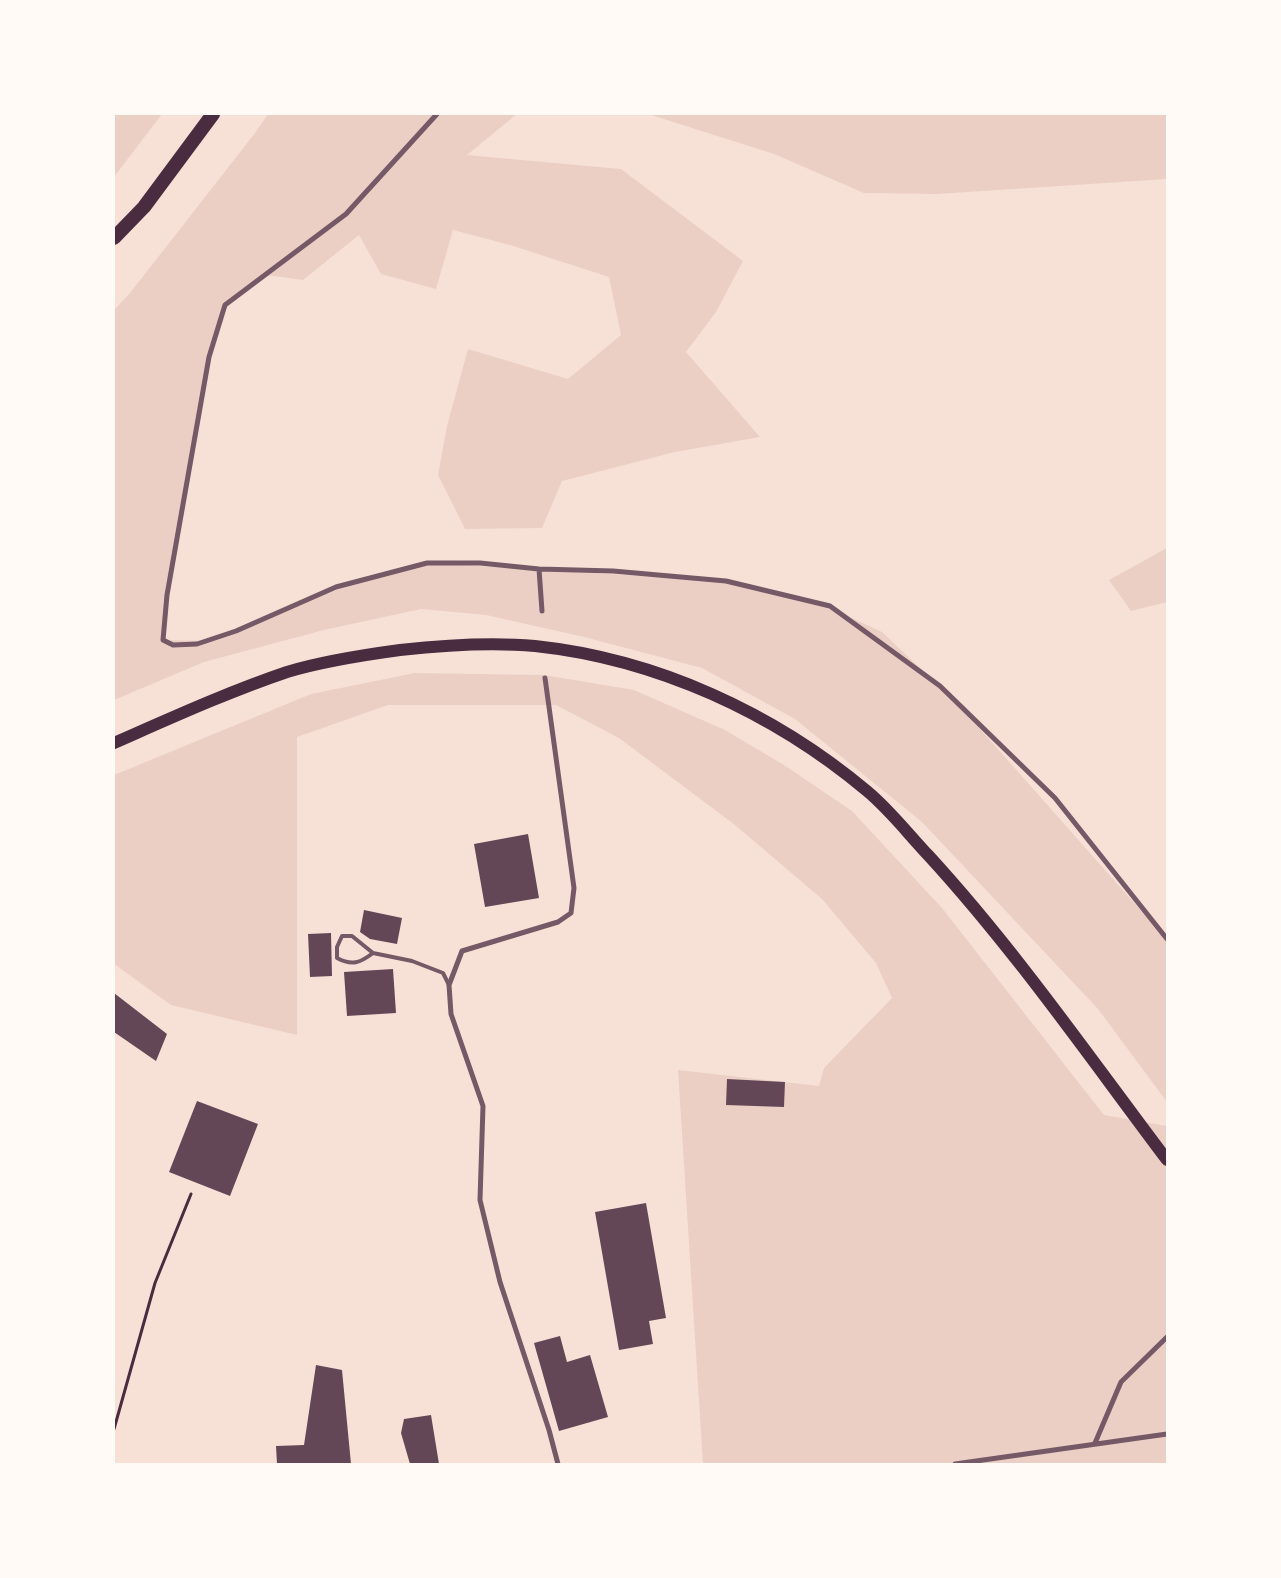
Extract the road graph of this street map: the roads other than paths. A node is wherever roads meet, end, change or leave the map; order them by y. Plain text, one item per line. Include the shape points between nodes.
1 (213, 114) edge
2 (437, 114) edge
3 (114, 238) edge
4 (539, 570) junction
5 (542, 611) dead end
6 (545, 678) dead end
7 (114, 743) edge
8 (1167, 939) edge
9 (373, 954) junction
10 (449, 985) junction
11 (1167, 1160) edge
12 (1167, 1338) edge
13 (1167, 1434) edge
14 (1095, 1443) junction
15 (558, 1464) edge
16 (955, 1464) edge

1 - 3 highway via 144,207
2 - 4 street via 346,214 225,305 209,357 167,595 163,640 173,645 197,644 236,631 336,587 427,563 480,563
4 - 5 street
4 - 8 street via 613,571 726,581 830,606 940,686 1055,798
6 - 10 street via 574,888 571,913 558,922 462,951
7 - 11 main road via 288,672 368,654 451,644 534,646 600,657 659,672 736,705 804,742 870,793 962,893
9 - 9 lane via 352,936 342,936 337,947 338,958 347,963 360,962
9 - 10 lane via 412,961 443,973
10 - 15 street via 451,1014 483,1106 480,1200 500,1282
12 - 14 street via 1122,1382
13 - 14 street
14 - 16 street

